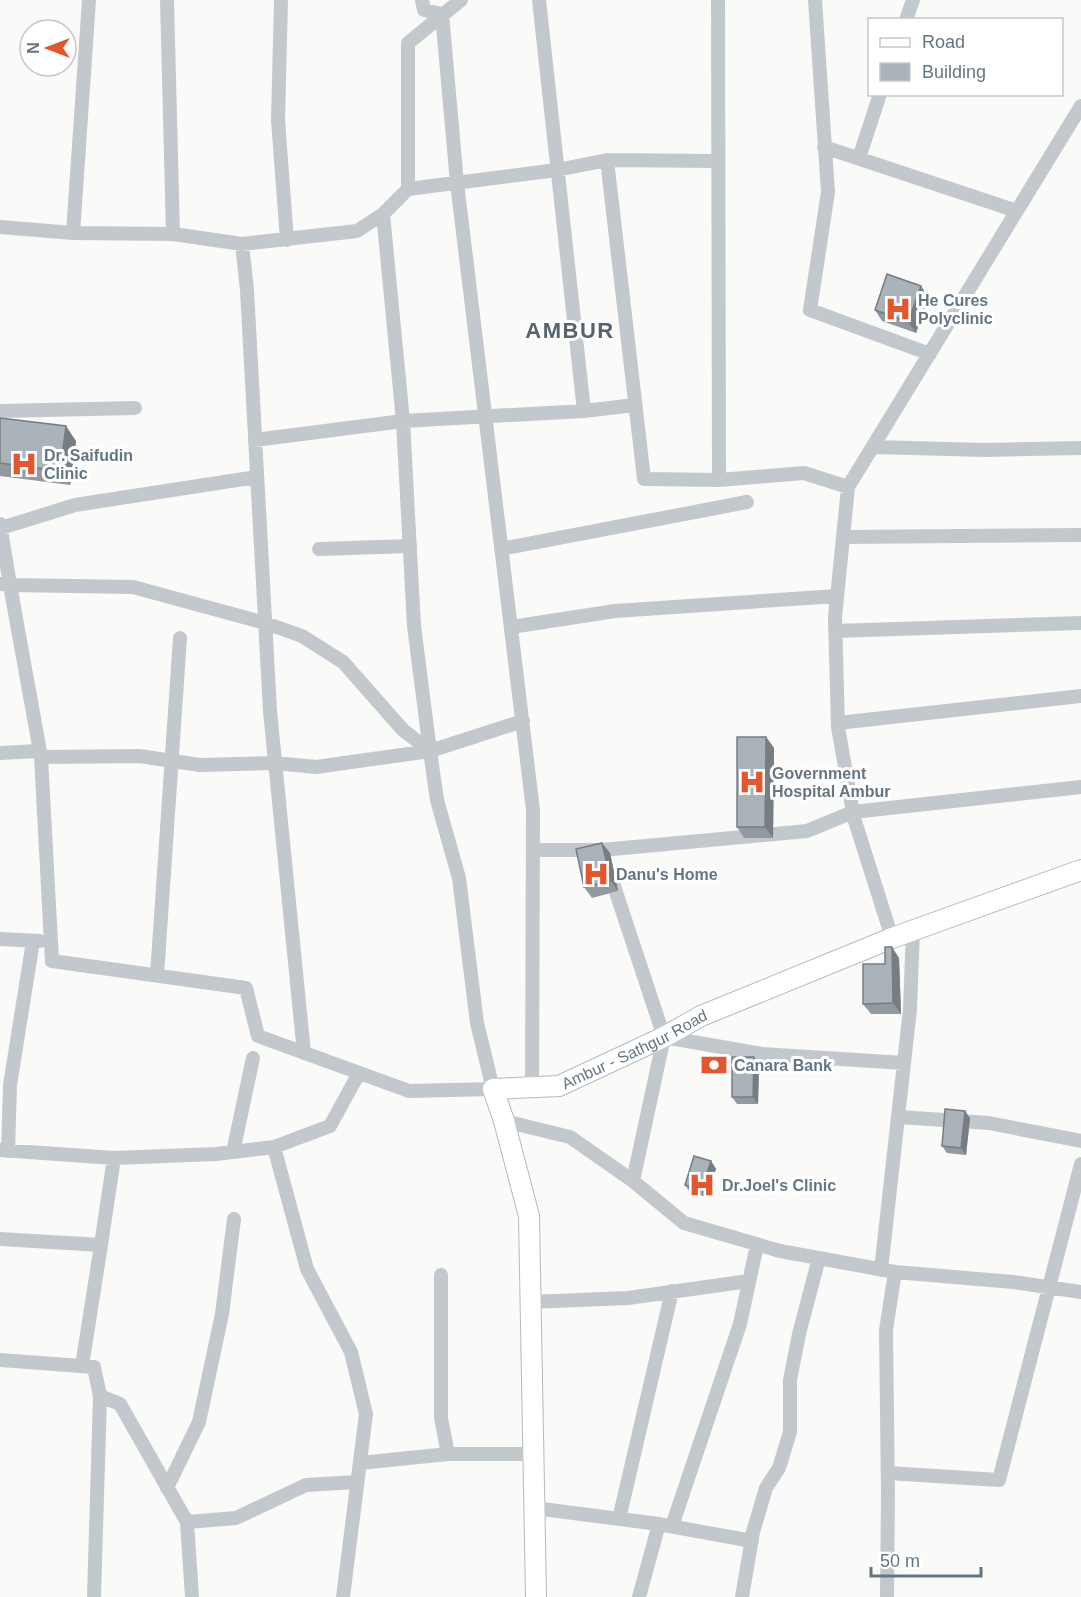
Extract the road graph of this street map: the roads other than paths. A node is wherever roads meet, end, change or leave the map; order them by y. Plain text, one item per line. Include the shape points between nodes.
1 (89, 0) edge
2 (167, 0) edge
3 (281, 0) edge
4 (422, 0) edge
5 (461, 0) edge
6 (539, 0) edge
7 (717, 0) edge
8 (815, 0) edge
9 (913, 0) edge
10 (441, 14) junction
11 (907, 18) edge
12 (879, 96) edge
13 (1081, 106) edge
14 (1076, 124) edge
15 (824, 147) junction
16 (859, 158) junction
17 (607, 160) junction
18 (718, 161) junction
19 (557, 170) junction
20 (457, 183) junction
21 (408, 189) junction
22 (1017, 211) junction
23 (383, 214) junction
24 (0, 227) edge
25 (73, 233) junction
26 (173, 234) junction
27 (287, 240) junction
28 (242, 244) junction
29 (930, 354) junction
30 (635, 405) junction
31 (135, 408) dead end
32 (0, 411) edge
33 (584, 411) junction
34 (485, 415) junction
35 (403, 421) junction
36 (255, 440) junction
37 (873, 447) junction
38 (1081, 448) edge
39 (257, 477) junction
40 (719, 480) junction
41 (848, 487) junction
42 (747, 502) dead end
43 (0, 526) edge
44 (1081, 535) edge
45 (843, 537) junction
46 (410, 546) junction
47 (319, 549) dead end
48 (501, 549) junction
49 (5, 585) edge
50 (837, 596) junction
51 (265, 623) junction
52 (1081, 623) edge
53 (511, 627) junction
54 (836, 631) junction
55 (180, 638) dead end
56 (1081, 696) edge
57 (523, 721) junction
58 (838, 723) junction
59 (430, 751) junction
60 (0, 753) edge
61 (40, 754) junction
62 (174, 761) junction
63 (275, 763) junction
64 (1081, 788) edge
65 (853, 812) junction
66 (533, 850) junction
67 (602, 850) junction
68 (1081, 870) edge
69 (913, 930) junction
70 (892, 938) junction
71 (0, 939) edge
72 (33, 941) junction
73 (51, 942) junction
74 (157, 975) junction
75 (664, 1037) junction
76 (304, 1053) junction
77 (253, 1058) dead end
78 (904, 1063) junction
79 (358, 1073) junction
80 (532, 1088) junction
81 (493, 1089) junction
82 (898, 1117) junction
83 (504, 1121) junction
84 (1081, 1141) edge
85 (274, 1147) junction
86 (4, 1150) edge
87 (233, 1152) junction
88 (114, 1158) junction
89 (1081, 1164) edge
90 (633, 1181) junction
91 (234, 1219) dead end
92 (0, 1239) edge
93 (100, 1245) junction
94 (757, 1245) junction
95 (819, 1258) junction
96 (881, 1270) junction
97 (895, 1272) junction
98 (441, 1275) dead end
99 (749, 1281) junction
100 (1051, 1288) junction
101 (672, 1291) junction
102 (1081, 1292) edge
103 (530, 1302) junction
104 (0, 1360) edge
105 (82, 1366) junction
106 (100, 1396) junction
107 (448, 1454) junction
108 (533, 1454) junction
109 (360, 1463) junction
110 (888, 1473) junction
111 (357, 1482) junction
112 (167, 1488) junction
113 (534, 1508) junction
114 (619, 1519) junction
115 (187, 1522) junction
116 (665, 1525) junction
117 (752, 1541) junction
118 (94, 1597) edge
119 (192, 1597) edge
120 (343, 1597) edge
121 (536, 1597) edge
122 (639, 1597) edge
123 (742, 1597) edge
124 (887, 1597) edge

1 - 25 street
2 - 26 street
3 - 27 street via 278,120
4 - 10 street via 424,10
5 - 10 street
6 - 19 street
7 - 18 street
8 - 15 street
9 - 11 street
10 - 20 street
10 - 21 street via 408,44
12 - 16 street
13 - 14 street
14 - 22 street
15 - 16 street
15 - 29 street via 828,192 810,310
16 - 22 street
17 - 18 street
17 - 19 street
17 - 30 street
18 - 40 street
19 - 20 street
19 - 33 street
20 - 21 street
20 - 34 street
21 - 23 street
22 - 29 street
23 - 27 street via 357,231
23 - 35 street
24 - 25 street
25 - 26 street
26 - 28 street
27 - 28 street
28 - 36 street
29 - 37 street
30 - 33 street
30 - 40 street via 644,479
31 - 32 street
33 - 34 street
34 - 35 street
34 - 48 street
35 - 36 street
35 - 46 street
36 - 39 street
37 - 38 street
37 - 41 street
39 - 43 street via 75,504
39 - 51 street
40 - 41 street via 804,473
41 - 45 street
42 - 48 street
43 - 49 street
44 - 45 street
45 - 50 street
46 - 47 street
46 - 59 street via 414,626
48 - 53 street
49 - 51 street via 133,587
49 - 61 street
50 - 53 street via 615,611
50 - 54 street
51 - 59 street via 302,636 343,662 403,730
51 - 63 street
52 - 54 street
53 - 57 street
54 - 58 street
55 - 62 street
56 - 58 street
57 - 59 street
57 - 66 street via 533,810
58 - 65 street
59 - 63 street via 316,767
59 - 81 street via 437,800 459,878 477,1023
60 - 61 street
61 - 62 street via 139,756
61 - 73 street
62 - 63 street via 200,765
62 - 74 street
63 - 76 street
64 - 65 street
65 - 67 street via 807,831
65 - 70 street
66 - 67 street
66 - 80 street
67 - 75 street
68 - 69 main road, Ambur - Sathgur Road
69 - 70 main road, Ambur - Sathgur Road
69 - 78 street
70 - 75 main road, Ambur - Sathgur Road via 701,1016
71 - 72 street
72 - 73 street
72 - 86 street
73 - 74 street via 52,961
74 - 76 street via 246,988 258,1036
75 - 78 street via 762,1054
75 - 80 main road, Ambur - Sathgur Road via 559,1086
75 - 90 street
76 - 79 street
77 - 87 street
78 - 82 street
79 - 81 street via 409,1091
79 - 85 street via 330,1126
80 - 81 main road, Ambur - Sathgur Road
81 - 83 main road
82 - 84 street via 990,1123
82 - 96 street
83 - 90 street via 570,1137
83 - 103 main road via 529,1216
85 - 87 street
85 - 109 street via 308,1269 351,1352 366,1414
86 - 88 street
87 - 88 street
88 - 93 street
89 - 100 street
90 - 94 street via 684,1223
91 - 112 street via 222,1314 199,1422
92 - 93 street
93 - 105 street
94 - 95 street
94 - 99 street
95 - 96 street
95 - 117 street via 790,1380 789,1432 779,1468 766,1488
96 - 97 street
97 - 100 street
97 - 110 street via 885,1330
98 - 107 street via 441,1418
99 - 101 street
99 - 116 street via 740,1324
100 - 102 street
100 - 110 street via 999,1480
101 - 103 street via 628,1298
101 - 114 street
103 - 108 main road
104 - 105 street
105 - 106 street via 94,1367
106 - 112 street via 120,1404
106 - 118 street
107 - 108 street
107 - 109 street
108 - 113 main road
109 - 111 street
110 - 124 street
111 - 115 street via 306,1485 236,1518
111 - 120 street
112 - 115 street
113 - 114 street
113 - 121 main road
114 - 116 street
115 - 119 street
116 - 117 street
116 - 122 street
117 - 123 street

